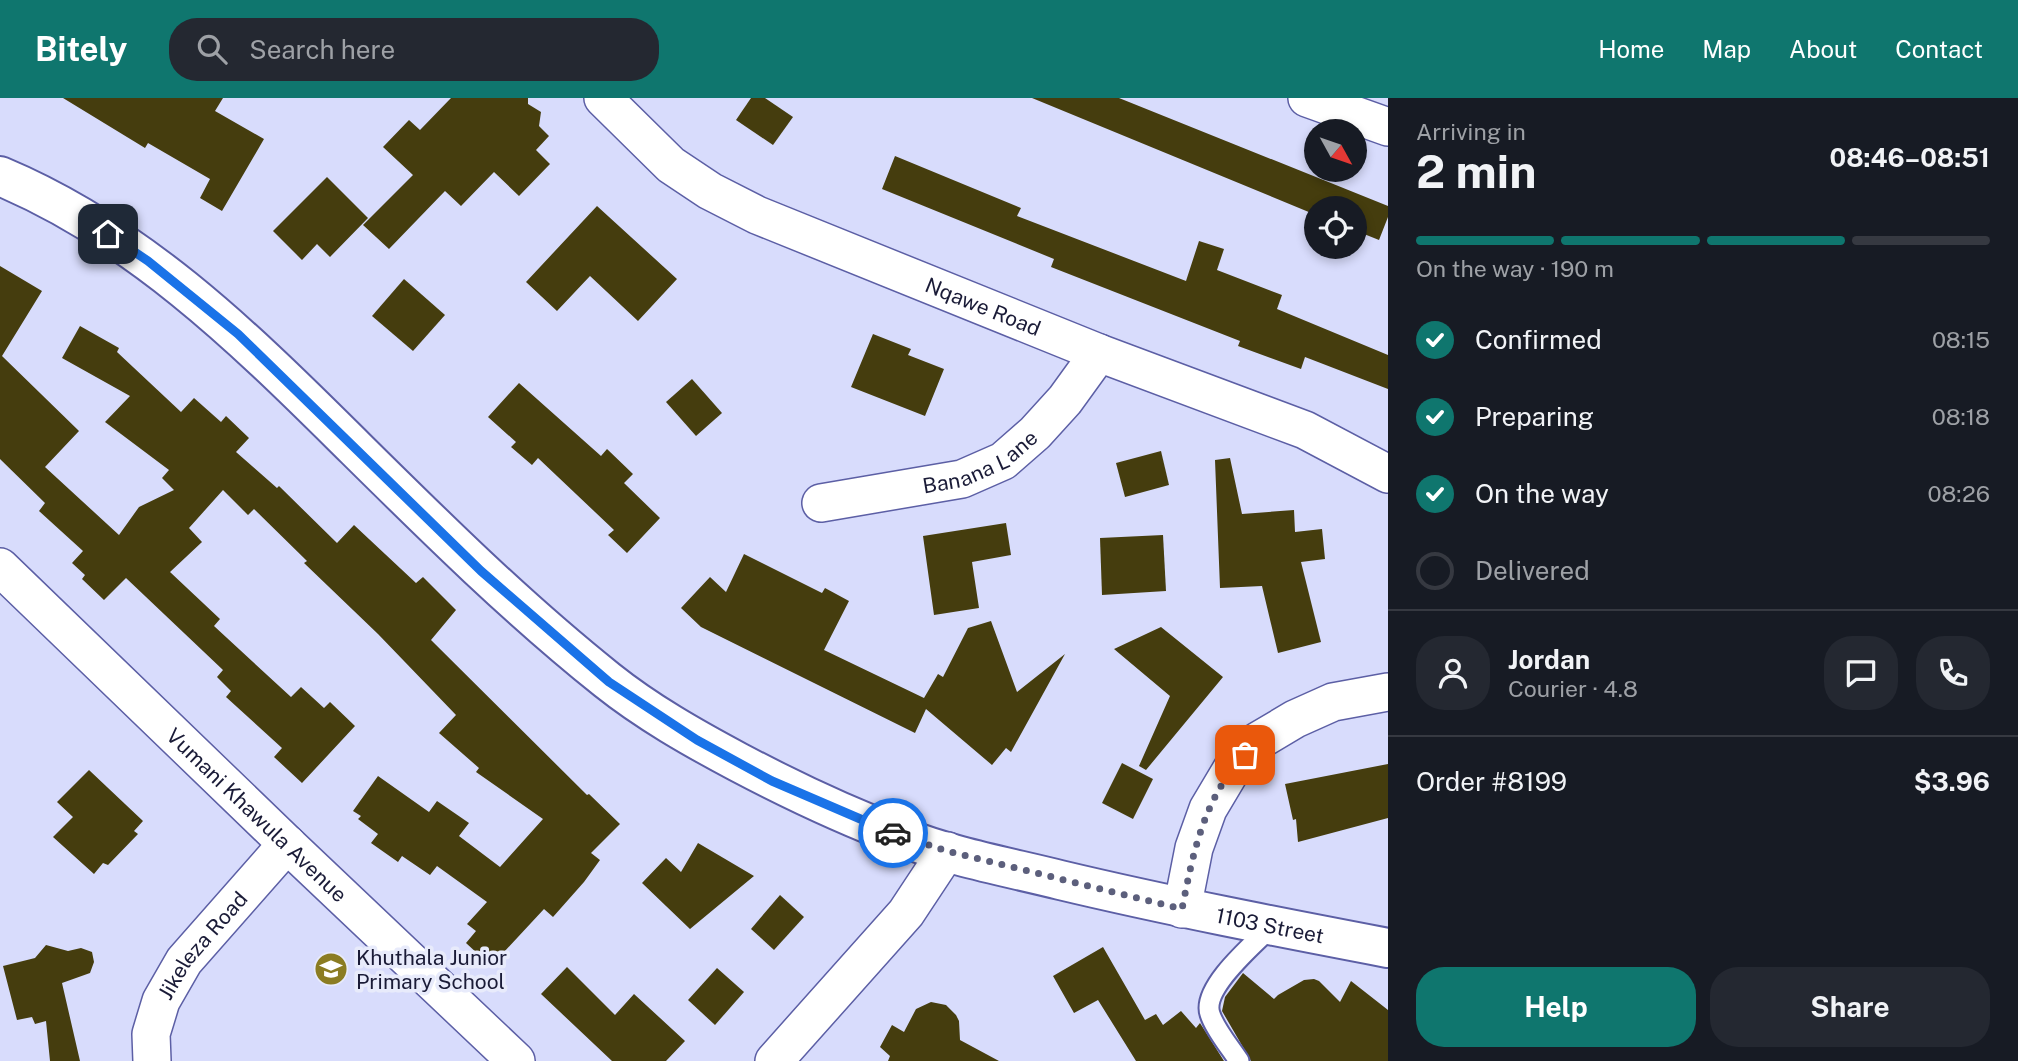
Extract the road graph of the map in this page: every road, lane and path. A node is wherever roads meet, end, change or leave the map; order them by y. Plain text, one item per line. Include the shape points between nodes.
1 (603, 98) edge
2 (1307, 98) edge
3 (1388, 127) edge
4 (0, 176) edge
5 (1099, 353) junction
6 (1388, 474) edge
7 (821, 503) dead end
8 (0, 567) edge
9 (1388, 692) edge
10 (287, 844) junction
11 (947, 851) junction
12 (1182, 909) junction
13 (1272, 926) junction
14 (1388, 948) edge
15 (152, 1061) edge
16 (516, 1061) edge
17 (774, 1061) edge
18 (1239, 1061) edge

1 - 5 street, Nqawe Road via 671,165 710,191 770,220
2 - 3 street
4 - 11 street, 1103 Street via 87,220 219,318 481,571 609,682 697,740 772,781 904,838
5 - 6 street, Nqawe Road via 1305,430
5 - 7 street, Banana Lane via 1065,400 1003,461 962,479
8 - 10 street, Vumani Khawula Avenue
9 - 12 street via 1333,702 1295,719 1258,741 1233,767 1208,809
10 - 15 street, Jikeleza Road via 184,961 161,1000 151,1034
10 - 16 street, Vumani Khawula Avenue
11 - 12 street, 1103 Street
11 - 17 street via 906,913
12 - 13 street, 1103 Street
13 - 14 street, 1103 Street
13 - 18 lane via 1226,974 1209,1000 1209,1012

